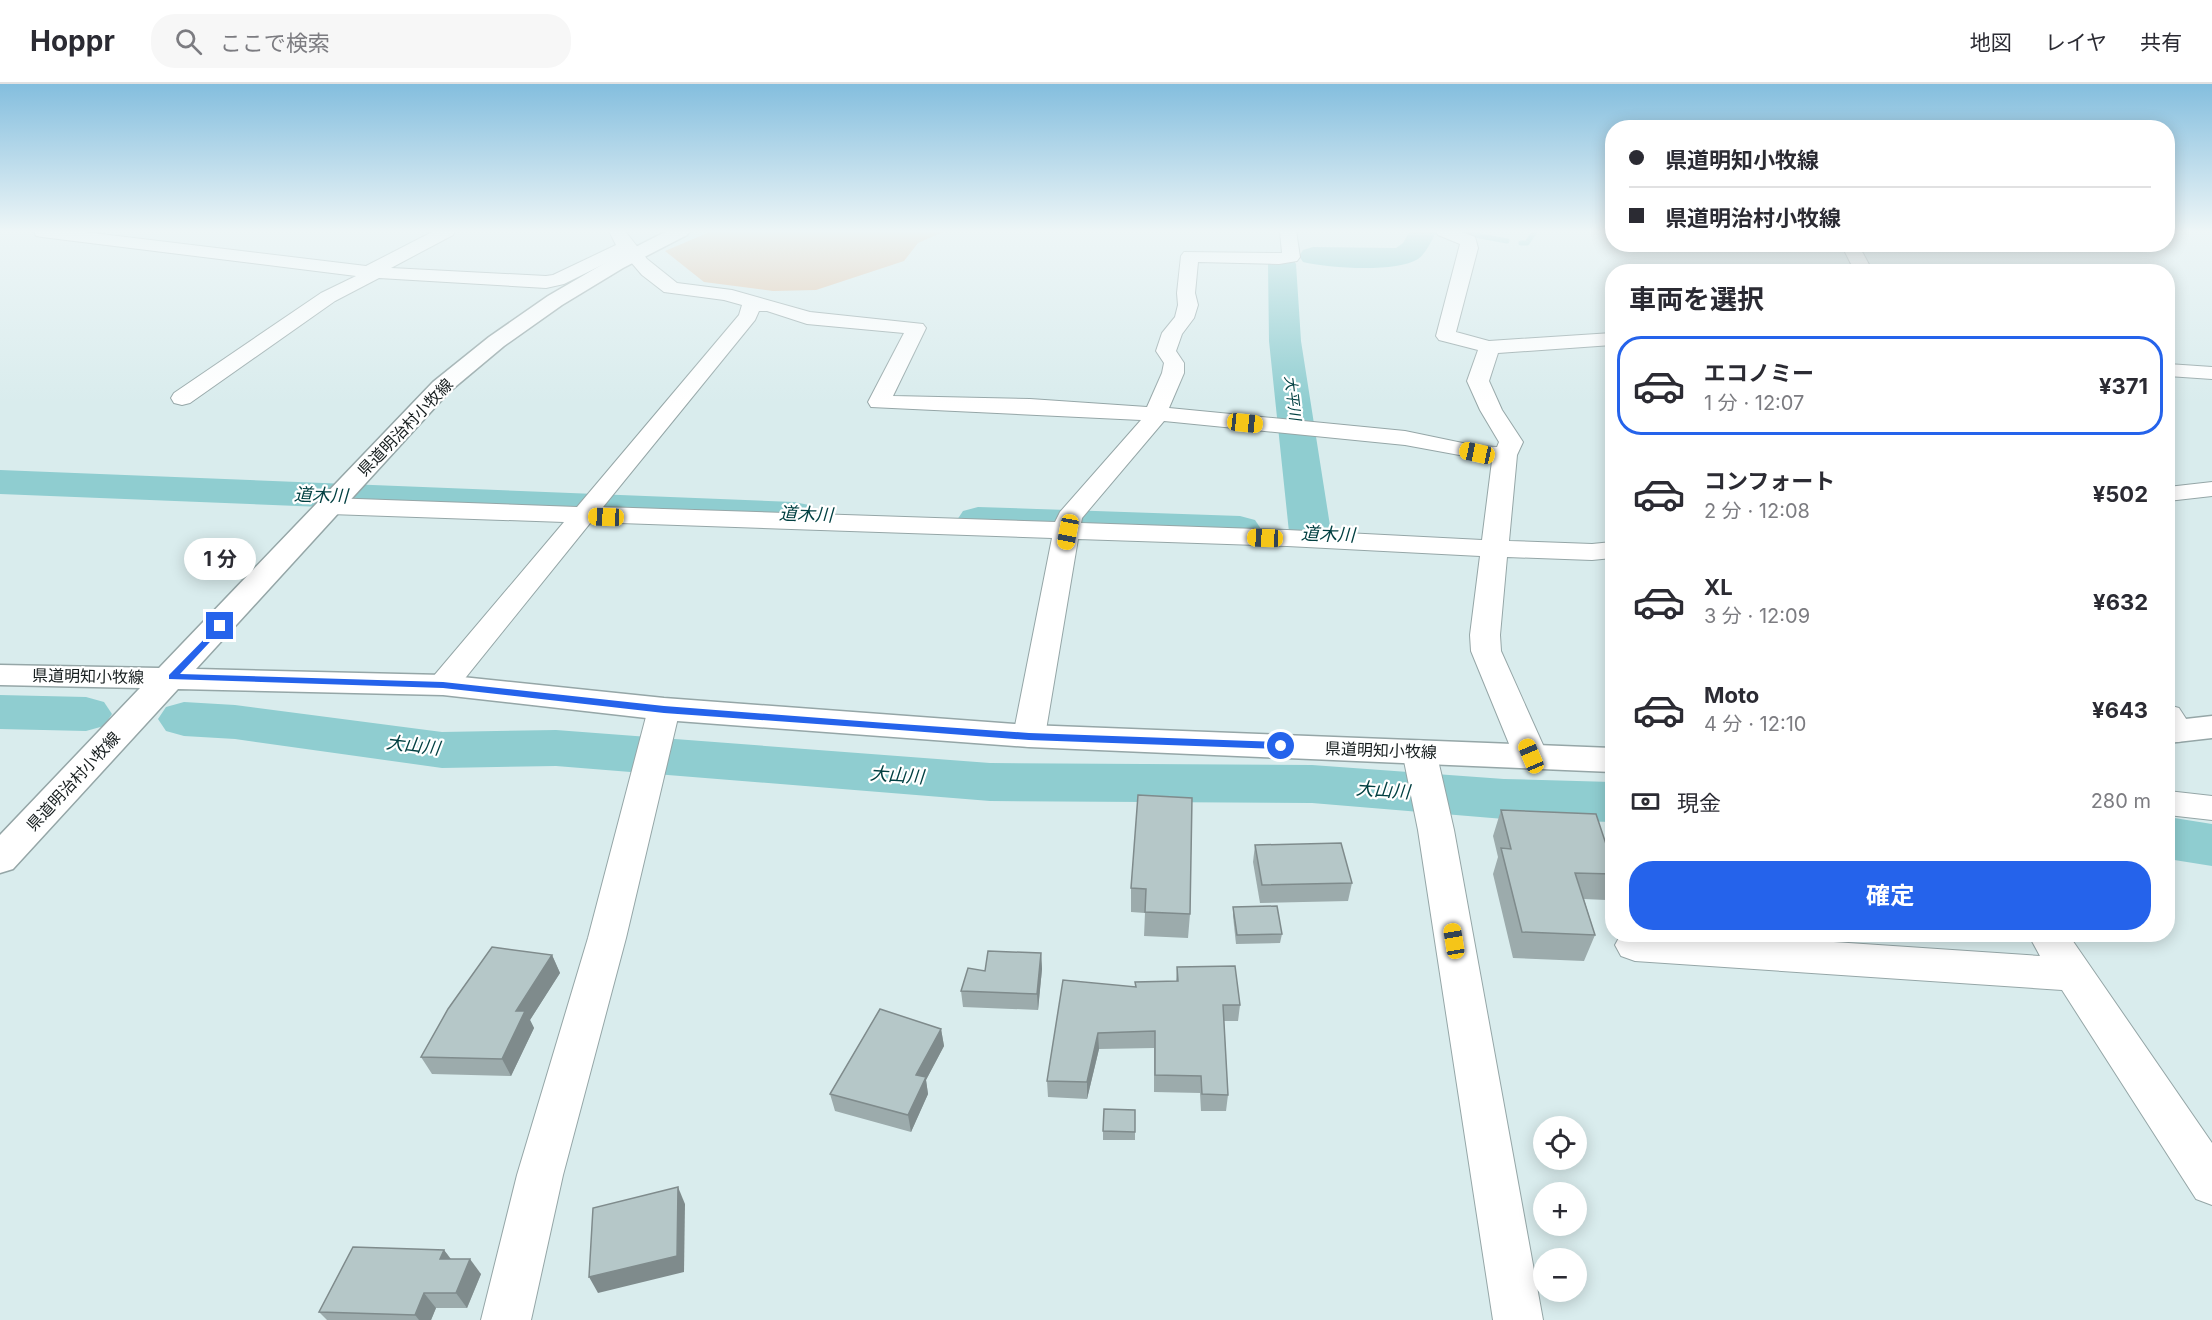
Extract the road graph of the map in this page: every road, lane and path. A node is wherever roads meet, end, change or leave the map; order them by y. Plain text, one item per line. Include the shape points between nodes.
1 (343, 289) edge
2 (569, 289) edge
3 (677, 289) edge
4 (1186, 289) edge
5 (1457, 289) edge
6 (754, 306) junction
7 (1605, 339) edge
8 (1489, 347) junction
9 (2175, 370) edge
10 (2212, 373) edge
11 (182, 398) dead end
12 (1158, 414) junction
13 (1505, 455) junction
14 (2212, 489) edge
15 (2175, 493) edge
16 (339, 497) junction
17 (589, 509) junction
18 (1068, 525) junction
19 (1493, 549) junction
20 (1605, 551) edge
21 (0, 675) edge
22 (172, 677) junction
23 (443, 685) junction
24 (661, 720) junction
25 (2175, 726) edge
26 (2212, 727) edge
27 (1029, 736) junction
28 (1531, 756) junction
29 (1419, 757) junction
30 (1605, 760) edge
31 (2175, 804) edge
32 (2212, 808) edge
33 (0, 859) edge
34 (1635, 945) dead end
35 (2057, 949) edge
36 (2212, 1183) edge
37 (506, 1320) edge
38 (1518, 1320) edge

1 - 11 street
2 - 16 main road, 県道明治村小牧線 via 482,352 423,405
3 - 6 street via 721,293
4 - 12 street via 1184,318 1172,333 1166,351 1174,363
5 - 8 street via 1446,336
6 - 12 street via 769,305 807,318 916,328 879,402
6 - 17 street
7 - 8 street
8 - 13 street via 1478,381 1511,442
9 - 10 street
12 - 13 street via 1405,438
12 - 18 street
13 - 19 street
14 - 15 street
16 - 17 street
16 - 22 main road, 県道明治村小牧線
17 - 18 street
17 - 23 street
18 - 19 street
18 - 27 street
19 - 20 street
19 - 28 street via 1486,651
21 - 22 main road, 県道明知小牧線
22 - 23 main road, 県道明知小牧線
22 - 33 main road, 県道明治村小牧線
23 - 24 main road, 県道明知小牧線
24 - 27 main road, 県道明知小牧線
24 - 37 street via 607,938 540,1175
25 - 26 main road
27 - 29 main road, 県道明知小牧線
28 - 29 main road, 県道明知小牧線
28 - 30 main road, 県道明知小牧線
29 - 38 street
31 - 32 street
34 - 35 street
35 - 36 street

